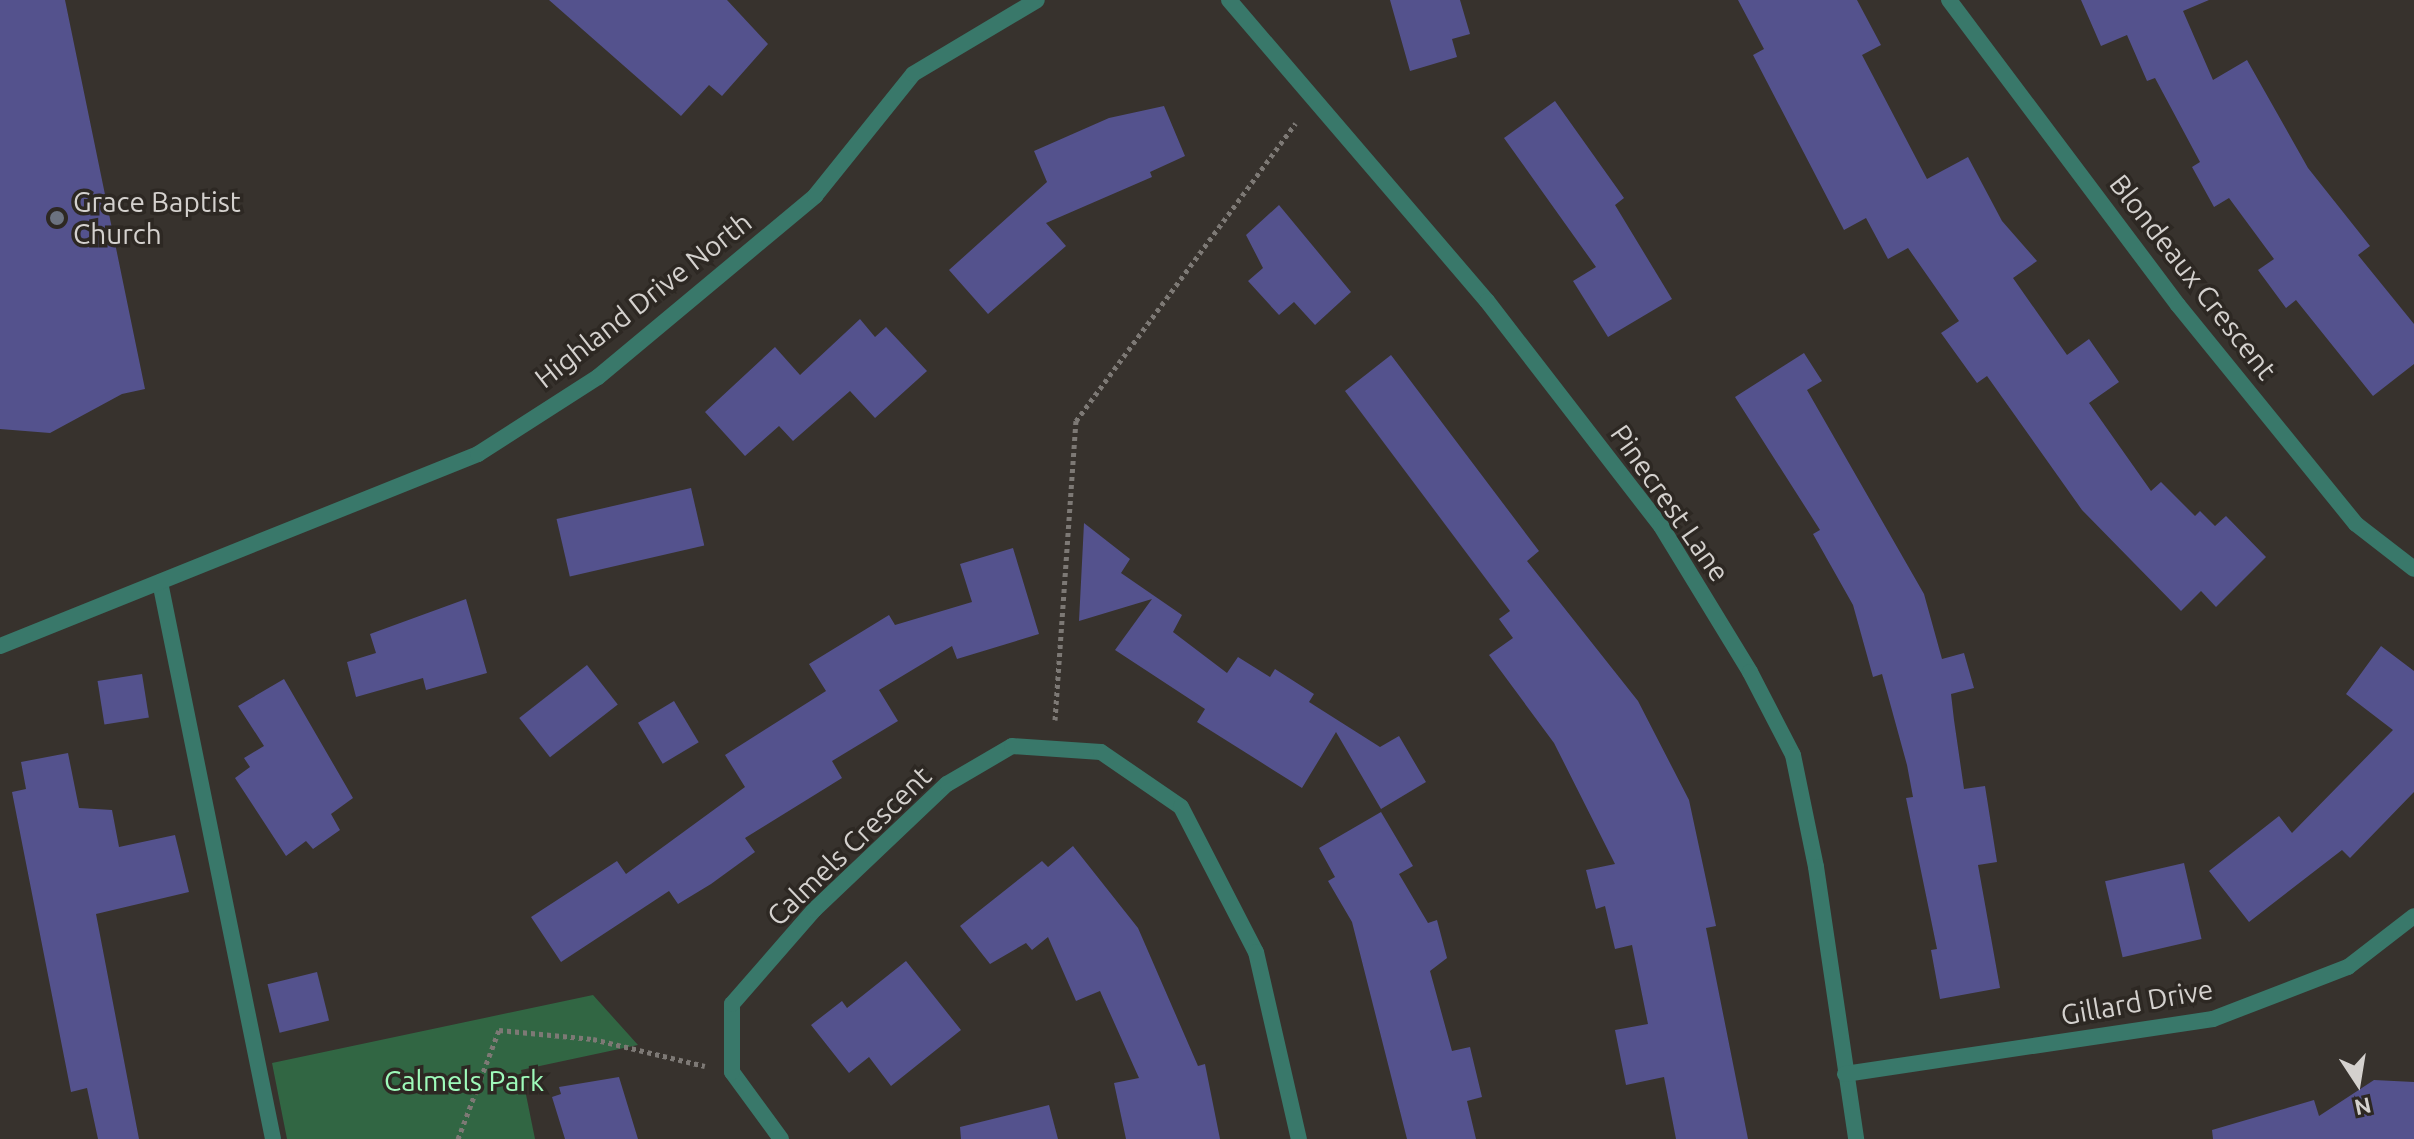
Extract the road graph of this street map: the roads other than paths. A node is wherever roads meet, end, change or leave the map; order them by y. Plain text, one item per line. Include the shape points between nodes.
1 (1037, 0) edge
2 (1229, 0) edge
3 (1949, 0) edge
4 (2414, 569) edge
5 (160, 582) junction
6 (0, 646) edge
7 (2414, 916) edge
8 (1845, 1074) junction
9 (273, 1139) edge
10 (781, 1139) edge
11 (1299, 1139) edge
12 (1856, 1139) edge

1 - 5 street, Highland Drive North via 913,74 815,196 598,377 478,454
2 - 8 street, Pinecrest Lane via 1487,301 1661,526 1750,672 1793,755 1816,867
3 - 4 street, Blondeaux Crescent via 2178,305 2346,512
5 - 6 street, Highland Drive North
5 - 9 street
7 - 8 street, Gillard Drive via 2348,967 2213,1019
8 - 12 street, Pinecrest Lane
10 - 11 street, Calmels Crescent via 732,1072 732,1004 814,910 947,784 1012,746 1101,752 1181,807 1256,952

